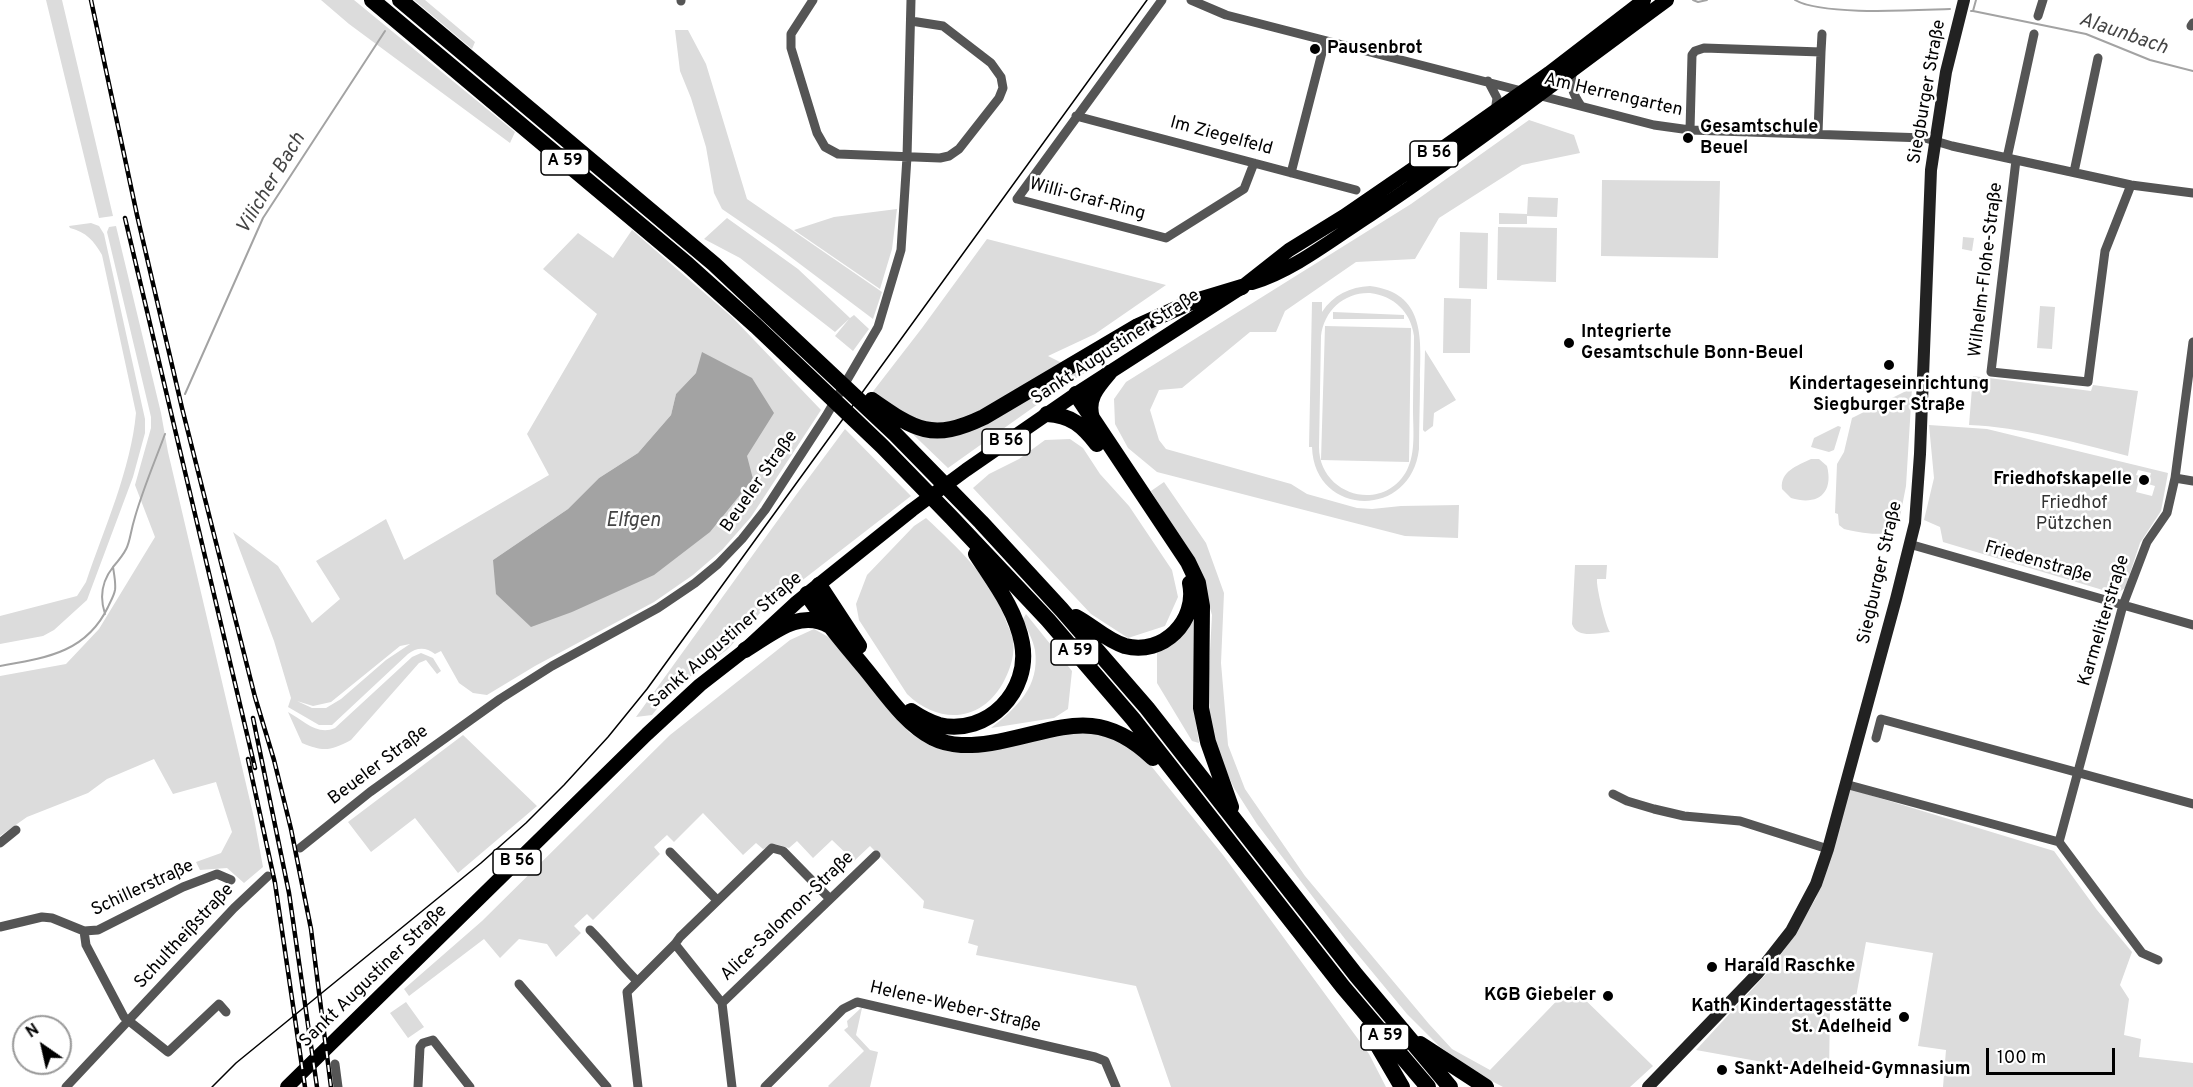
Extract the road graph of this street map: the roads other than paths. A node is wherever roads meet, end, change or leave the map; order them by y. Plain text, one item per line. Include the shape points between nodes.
1 (372, 0) edge
2 (400, 0) edge
3 (813, 0) edge
4 (911, 0) edge
5 (1162, 0) edge
6 (1191, 0) edge
7 (1644, 0) edge
8 (1667, 0) edge
9 (1964, 0) edge
10 (2043, 0) edge
11 (2038, 16) dead end
12 (911, 21) junction
13 (1822, 34) dead end
14 (2034, 34) dead end
15 (1325, 41) junction
16 (1821, 52) junction
17 (2098, 58) dead end
18 (1574, 69) junction
19 (1488, 81) junction
20 (1523, 92) junction
21 (1538, 96) junction
22 (1581, 106) junction
23 (1495, 112) junction
24 (1076, 116) junction
25 (1690, 130) junction
26 (1818, 133) junction
27 (1935, 141) junction
28 (907, 157) junction
29 (2012, 159) junction
30 (1254, 163) junction
31 (2074, 172) junction
32 (1291, 173) junction
33 (2131, 184) junction
34 (1356, 190) dead end
35 (2193, 193) edge
36 (1242, 287) junction
37 (2193, 342) edge
38 (1109, 373) junction
39 (835, 376) junction
40 (2191, 380) edge
41 (1076, 394) junction
42 (1047, 414) junction
43 (1093, 419) junction
44 (2175, 478) junction
45 (2193, 481) edge
46 (952, 518) junction
47 (1909, 544) junction
48 (813, 590) junction
49 (2123, 605) junction
50 (1062, 610) junction
51 (2193, 625) edge
52 (830, 626) junction
53 (746, 650) junction
54 (1876, 738) dead end
55 (2079, 772) junction
56 (1845, 784) junction
57 (1192, 793) junction
58 (1613, 794) dead end
59 (2193, 804) edge
60 (1235, 819) junction
61 (16, 830) dead end
62 (2059, 842) junction
63 (0, 843) edge
64 (300, 848) dead end
65 (1828, 849) junction
66 (670, 852) dead end
67 (876, 855) dead end
68 (268, 876) dead end
69 (231, 880) dead end
70 (830, 899) junction
71 (717, 900) junction
72 (0, 927) edge
73 (590, 930) dead end
74 (84, 931) junction
75 (675, 944) junction
76 (2158, 960) dead end
77 (637, 981) junction
78 (519, 984) dead end
79 (1343, 987) junction
80 (722, 1003) junction
81 (226, 1012) dead end
82 (128, 1021) junction
83 (1404, 1034) junction
84 (335, 1064) dead end
85 (292, 1082) edge
86 (66, 1087) edge
87 (338, 1087) edge
88 (418, 1087) edge
89 (470, 1087) edge
90 (607, 1087) edge
91 (638, 1087) edge
92 (732, 1087) edge
93 (765, 1087) edge
94 (1116, 1087) edge
95 (1402, 1087) edge
96 (1428, 1087) edge
97 (1450, 1087) edge
98 (1486, 1087) edge
99 (1648, 1087) edge

1 - 46 highway, A 59 via 688,265 882,446
2 - 39 highway, A 59 via 714,264
3 - 28 street via 791,34 791,48 821,141 838,154
4 - 12 street, Beueler Straße
5 - 24 street, Willi-Graf-Ring
6 - 15 street, Am Herrengarten via 1226,15
7 - 20 main road, Sankt Augustiner Straße / B 56
8 - 18 main road, Sankt Augustiner Straße / B 56
9 - 27 main road, Siegburger Straße via 1946,72
10 - 11 street
12 - 28 street, Beueler Straße
12 - 28 street via 944,26 991,63 1003,88 999,98 949,156
13 - 16 street
14 - 29 street
15 - 19 street, Am Herrengarten
15 - 32 street
16 - 25 street via 1696,49 1692,60
16 - 26 street
17 - 31 street
18 - 21 main road, Sankt Augustiner Straße / B 56
18 - 22 street via 1572,89
19 - 20 street, Am Herrengarten
19 - 23 street via 1497,98
20 - 21 street, Am Herrengarten
20 - 23 main road, Sankt Augustiner Straße / B 56
21 - 22 street, Am Herrengarten
21 - 36 main road, Sankt Augustiner Straße / B 56 via 1348,229 1269,278
22 - 25 street, Am Herrengarten
23 - 36 main road, Sankt Augustiner Straße / B 56 via 1289,250
24 - 30 street, Im Ziegelfeld
24 - 30 street, Willi-Graf-Ring via 1017,199 1166,238 1244,189
25 - 26 street, Am Herrengarten
26 - 27 street, Am Herrengarten
27 - 29 street, Am Herrengarten
27 - 47 main road, Siegburger Straße via 1929,200 1920,454 1915,523
28 - 64 street, Beueler Straße via 901,250 878,327 826,416 753,524 718,564 658,608 500,699 370,792
29 - 31 street, Am Herrengarten
29 - 33 street, Wilhelm-Flohe-Straße via 1991,372 2088,382 2105,251
30 - 32 street, Im Ziegelfeld
31 - 33 street, Am Herrengarten
32 - 34 street, Im Ziegelfeld
33 - 35 street, Am Herrengarten
36 - 38 main road, Sankt Augustiner Straße / B 56
36 - 39 highway via 1189,303 1144,323 984,417 952,429 931,431 904,422
37 - 40 street, Karmeliterstraße
38 - 41 main road, Sankt Augustiner Straße / B 56
38 - 43 highway via 1091,397 1089,409
39 - 50 highway, A 59 via 896,434
40 - 44 street, Karmeliterstraße
41 - 42 main road, Sankt Augustiner Straße / B 56
41 - 43 highway
42 - 48 main road, Sankt Augustiner Straße / B 56 via 912,510
42 - 50 highway via 1067,417 1085,428 1182,564 1191,587 1189,610 1177,631 1147,647 1122,645
43 - 60 highway via 1198,583 1202,606 1201,708 1208,742
44 - 45 street
44 - 49 street, Karmeliterstraße via 2167,513 2147,542
46 - 48 highway via 1006,601 1022,643 1018,683 1003,707 983,720 955,727 939,725 910,710
46 - 57 highway, A 59 via 1048,620
47 - 49 street, Friedenstraße
47 - 56 main road, Siegburger Straße
48 - 52 highway
48 - 53 main road, Sankt Augustiner Straße / B 56
49 - 51 street, Friedenstraße
49 - 55 street, Karmeliterstraße
50 - 60 highway, A 59 via 1148,708
52 - 53 highway via 812,619 796,620
52 - 57 highway via 896,706 916,727 934,738 954,745 976,746 1064,726 1105,727 1138,744
53 - 85 main road, Sankt Augustiner Straße / B 56 via 700,685 648,734
54 - 55 street via 1881,719
55 - 59 street
55 - 62 street, Karmeliterstraße
56 - 62 street
56 - 65 main road, Siegburger Straße
57 - 79 highway, A 59
58 - 65 street via 1684,816 1740,821
60 - 83 highway, A 59
61 - 63 street
62 - 76 street via 2142,953
65 - 99 main road, Siegburger Straße via 1813,891 1791,931 1758,973
66 - 71 street
67 - 70 street, Alice-Salomon-Straße
68 - 82 street, Schultheißstraße
69 - 74 street, Schillerstraße via 218,874 199,880 98,930
70 - 71 street via 783,851 772,848
70 - 80 street, Alice-Salomon-Straße
71 - 75 street
72 - 74 street, Schillerstraße via 42,917
73 - 77 street
74 - 82 street, Schultheißstraße via 86,945
75 - 77 street
75 - 80 street
77 - 91 street via 627,992
78 - 90 street
79 - 95 highway
79 - 96 highway, A 59
80 - 92 street
81 - 82 street, Schultheißstraße via 219,1004 168,1052
82 - 86 street, Schultheißstraße
83 - 97 highway, A 59
83 - 98 highway
84 - 87 street
88 - 89 street via 420,1047 433,1040
93 - 94 street, Helene-Weber-Straße via 843,1009 857,1002 1095,1057 1105,1062

